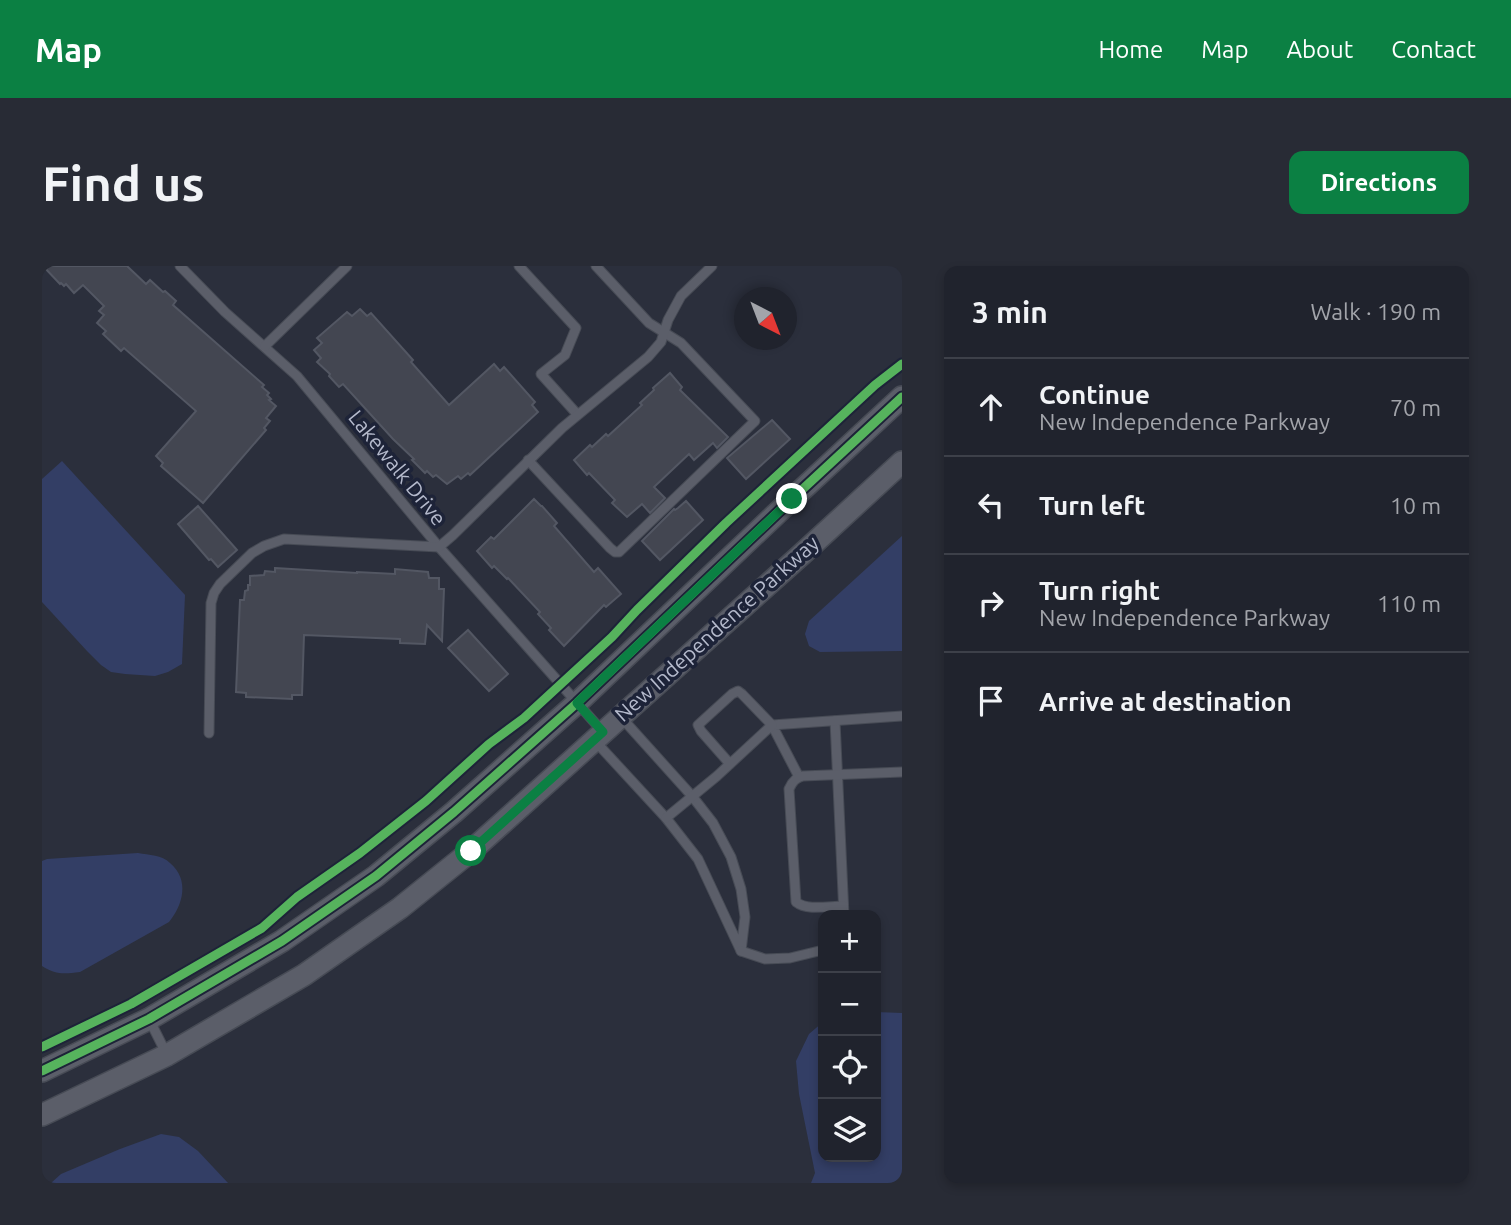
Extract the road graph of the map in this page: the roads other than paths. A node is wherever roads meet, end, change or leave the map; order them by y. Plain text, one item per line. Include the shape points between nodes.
1 (180, 266) edge
2 (347, 266) edge
3 (519, 266) edge
4 (596, 266) edge
5 (712, 266) edge
6 (664, 332) junction
7 (265, 346) junction
8 (902, 397) edge
9 (577, 414) junction
10 (528, 460) junction
11 (902, 462) edge
12 (439, 547) junction
13 (577, 703) junction
14 (620, 716) junction
15 (902, 716) edge
16 (835, 721) junction
17 (772, 725) junction
18 (209, 733) dead end
19 (598, 736) junction
20 (730, 764) junction
21 (902, 772) edge
22 (837, 775) junction
23 (799, 777) junction
24 (692, 796) junction
25 (666, 818) junction
26 (835, 910) edge
27 (844, 910) edge
28 (741, 951) junction
29 (818, 951) edge
30 (149, 1019) junction
31 (167, 1055) junction
32 (42, 1071) edge
33 (42, 1115) edge

1 - 7 lane, Lakewalk Drive
2 - 7 lane
3 - 9 lane via 576,328 565,355 541,374
4 - 6 lane via 649,323
5 - 6 lane via 681,296
6 - 9 lane via 648,357
6 - 10 lane via 681,343 755,421 619,552 610,548
7 - 12 lane, Lakewalk Drive via 298,376
8 - 13 street, New Independence Parkway
9 - 10 lane
10 - 12 lane
11 - 14 street, New Independence Parkway
12 - 13 lane, Lakewalk Drive
12 - 18 lane via 284,539 252,553 214,593
13 - 19 lane, Lakewalk Drive
13 - 30 street, New Independence Parkway via 376,876 282,941
14 - 19 street, New Independence Parkway
14 - 24 lane
15 - 16 lane
16 - 17 lane
16 - 22 lane
17 - 20 lane
17 - 20 lane via 738,691 700,722 701,731
17 - 23 lane
19 - 25 lane, Lakewalk Drive
19 - 31 street, New Independence Parkway via 471,851 400,908 304,975
20 - 24 lane
21 - 22 lane
22 - 23 lane
22 - 27 lane
23 - 26 lane via 789,789 796,902
24 - 25 lane
24 - 28 lane via 731,858 746,917
25 - 28 lane, Lakewalk Drive via 698,859
28 - 29 lane via 765,959
30 - 31 lane
30 - 32 street, New Independence Parkway
31 - 33 street, New Independence Parkway

